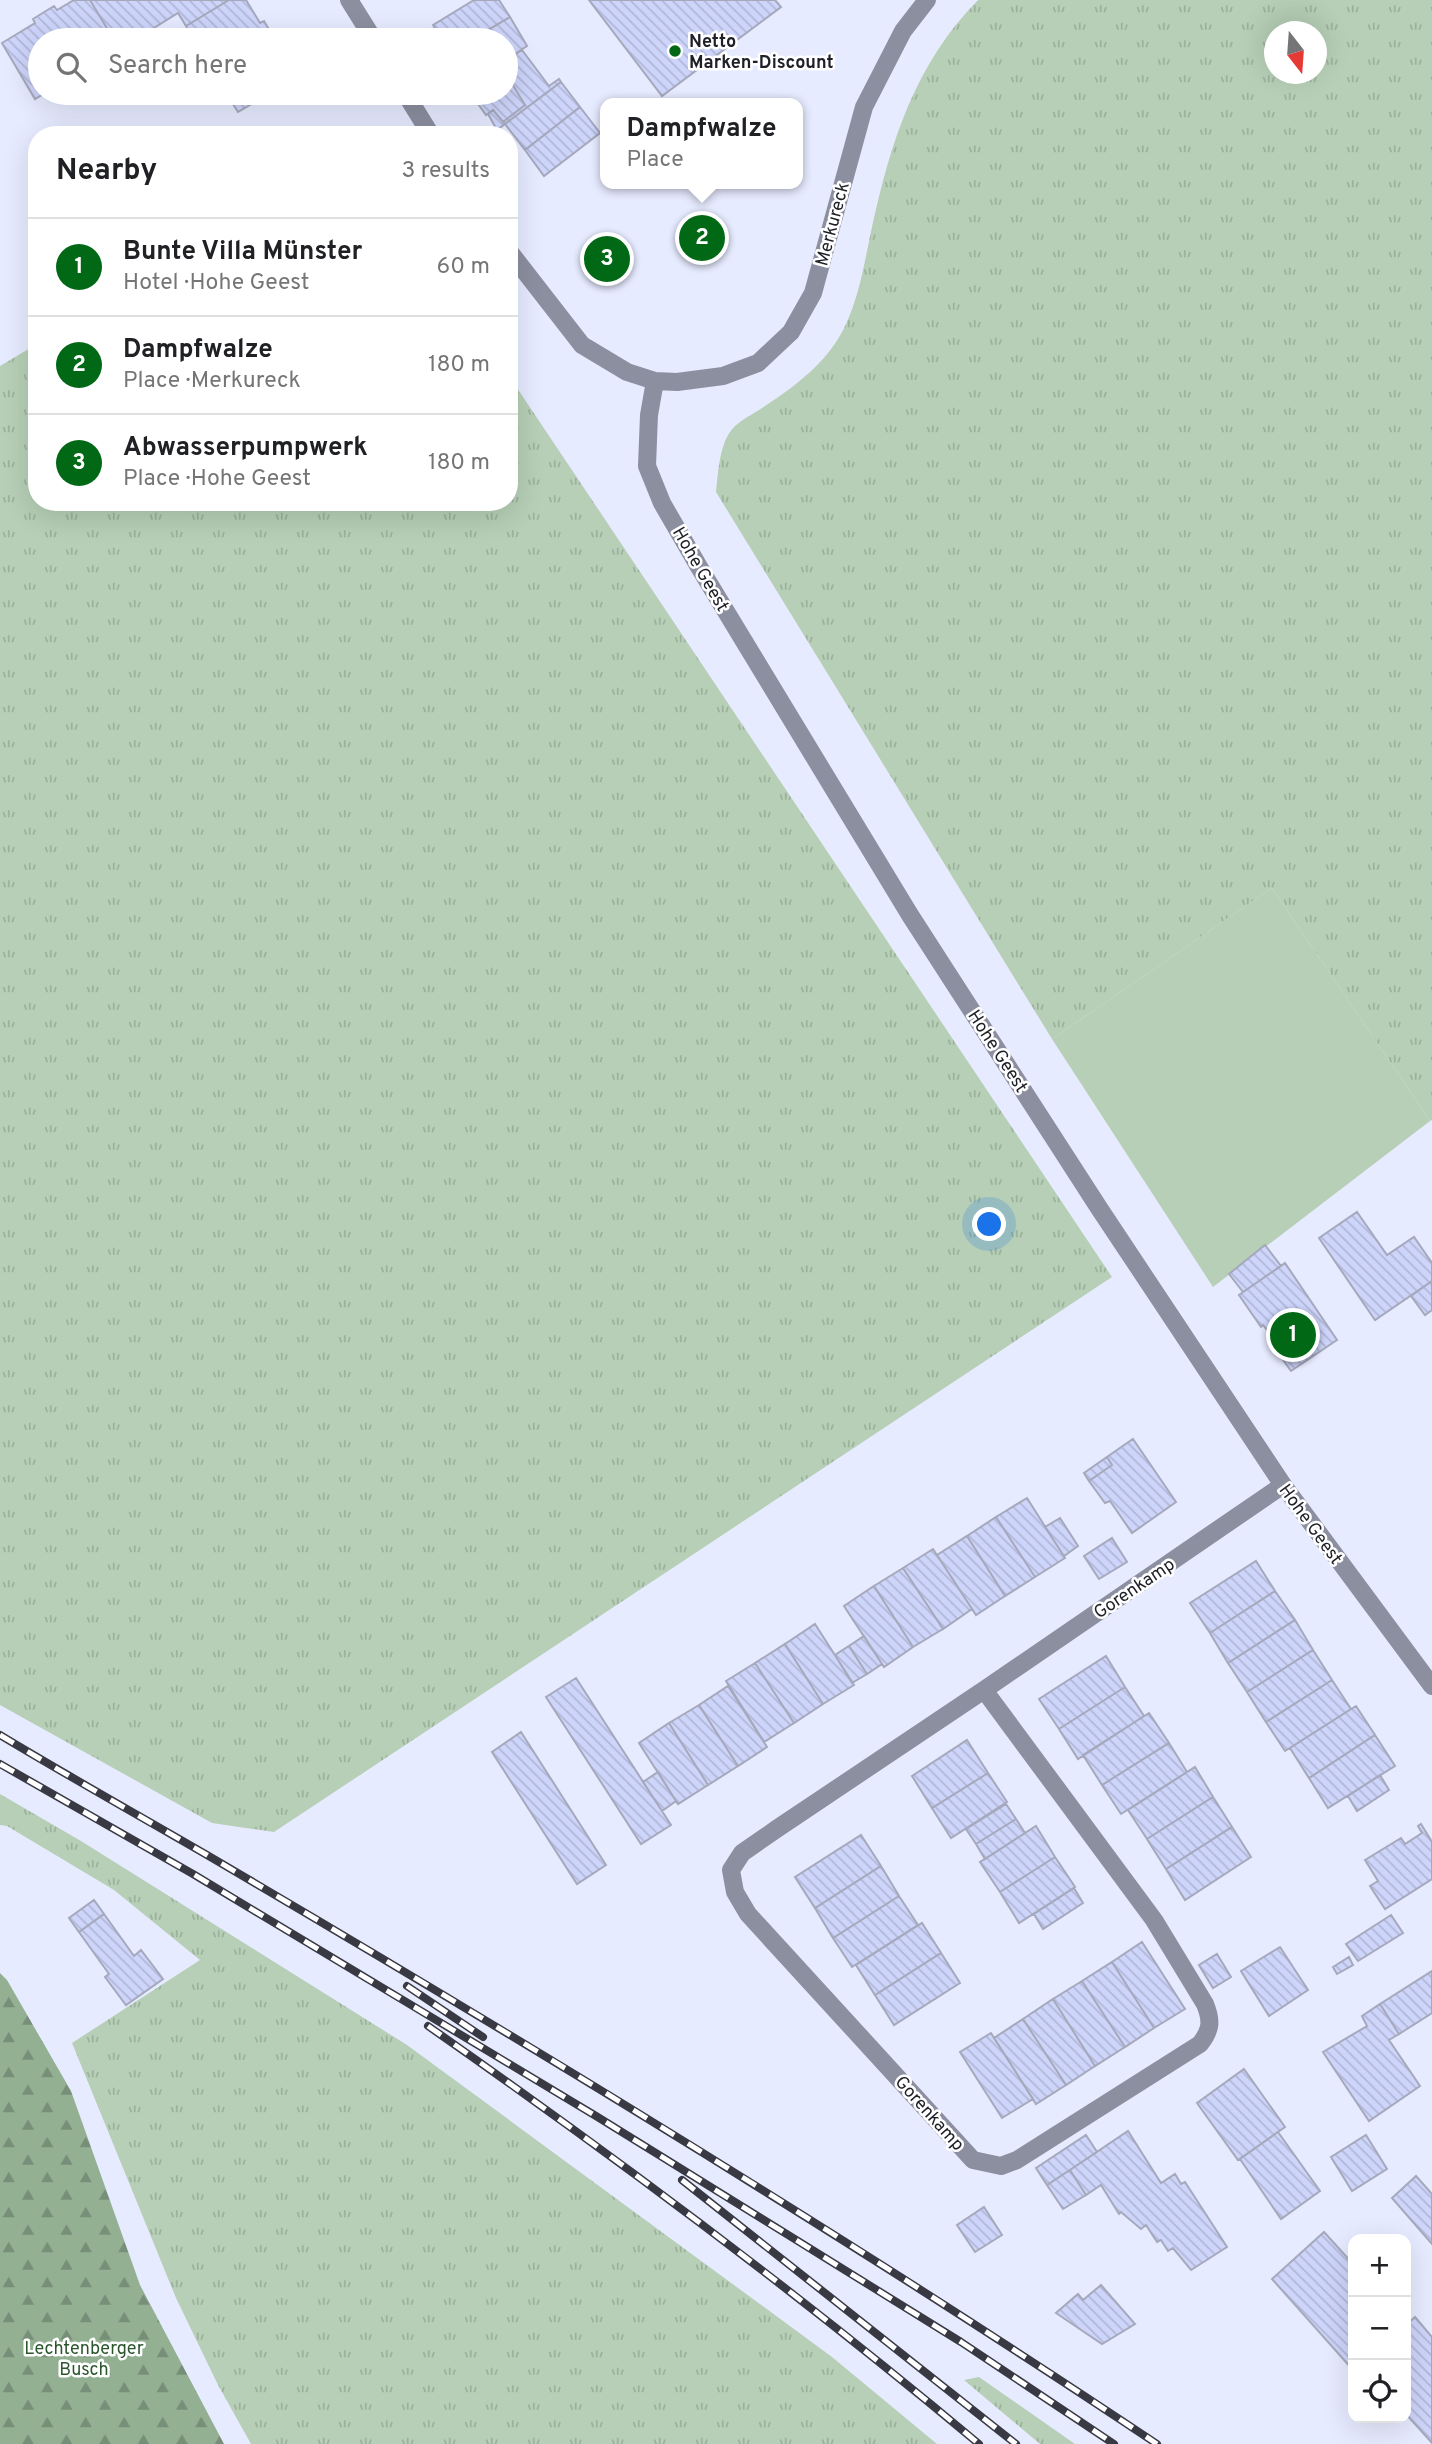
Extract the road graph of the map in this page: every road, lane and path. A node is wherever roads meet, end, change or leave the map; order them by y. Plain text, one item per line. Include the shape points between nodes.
1 (349, 0) edge
2 (927, 0) edge
3 (366, 28) edge
4 (412, 105) edge
5 (425, 126) edge
6 (518, 263) edge
7 (655, 381) junction
8 (1283, 1485) junction
9 (1432, 1686) edge
10 (984, 1690) junction

1 - 3 street
2 - 7 street, Merkureck via 902,31 864,107 813,293 791,332 758,363 723,376
4 - 5 street
6 - 7 street via 582,345 627,372
7 - 8 street, Hohe Geest via 647,466 662,503 910,915
8 - 9 street, Hohe Geest
8 - 10 street, Gorenkamp
10 - 10 street, Gorenkamp via 742,1853 731,1870 735,1892 748,1914 973,2160 1001,2166 1200,2044 1210,2031 1210,2017 1154,1920

